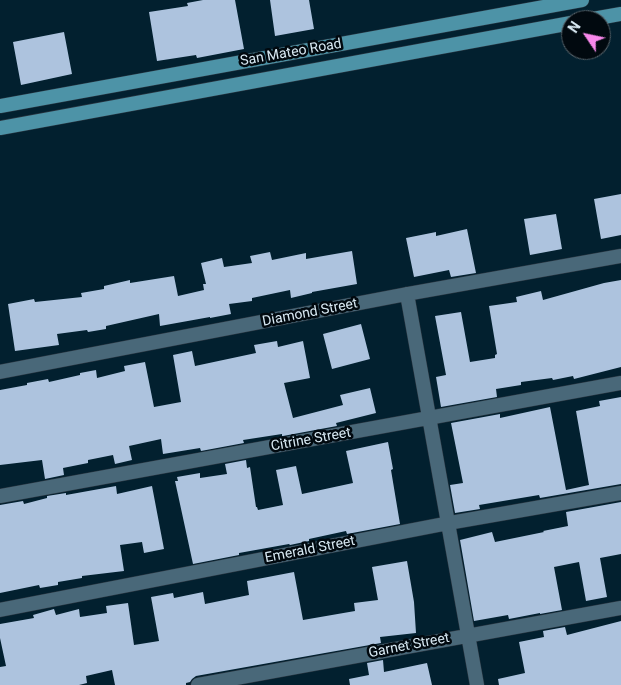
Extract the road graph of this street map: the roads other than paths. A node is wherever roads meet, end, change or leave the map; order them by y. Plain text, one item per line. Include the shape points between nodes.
1 (582, 0) edge
2 (561, 25) edge
3 (0, 106) edge
4 (0, 128) edge
5 (621, 256) edge
6 (407, 294) junction
7 (0, 372) edge
8 (621, 383) edge
9 (430, 418) junction
10 (621, 493) edge
11 (0, 496) edge
12 (449, 523) junction
13 (621, 608) edge
14 (0, 610) edge
15 (468, 635) junction
16 (198, 685) edge
17 (477, 685) edge

1 - 3 main road, San Mateo Road
2 - 4 main road, San Mateo Road
5 - 6 street, Diamond Street
6 - 7 street, Diamond Street
6 - 9 street
8 - 9 street, Citrine Street
9 - 11 street, Citrine Street
9 - 12 street
10 - 12 street, Emerald Street
12 - 14 street, Emerald Street
12 - 15 street
13 - 15 street, Garnet Street
15 - 16 street, Garnet Street
15 - 17 street

